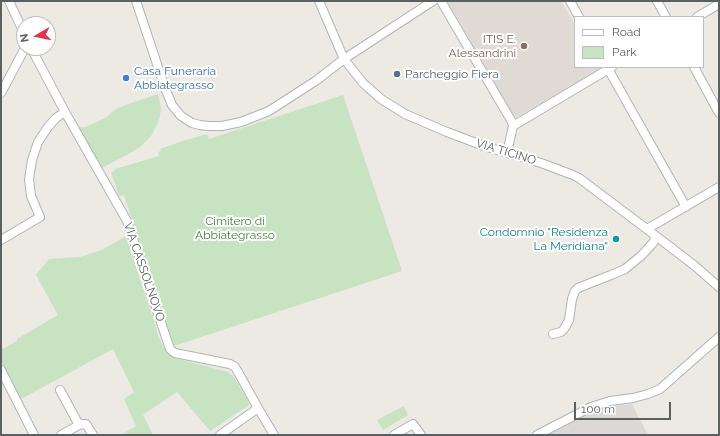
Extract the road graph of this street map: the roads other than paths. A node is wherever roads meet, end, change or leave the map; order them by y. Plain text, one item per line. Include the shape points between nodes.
1 (9, 1) edge
2 (137, 1) edge
3 (318, 1) edge
4 (433, 1) edge
5 (441, 1) edge
6 (570, 1) edge
7 (657, 1) edge
8 (719, 4) edge
9 (16, 16) edge
10 (578, 16) edge
11 (665, 16) edge
12 (699, 16) edge
13 (21, 56) edge
14 (35, 56) edge
15 (344, 60) junction
16 (609, 68) edge
17 (695, 68) edge
18 (1, 93) edge
19 (64, 112) junction
20 (719, 113) edge
21 (514, 126) junction
22 (507, 153) junction
23 (719, 187) edge
24 (686, 206) junction
25 (647, 229) junction
26 (656, 236) junction
27 (1, 240) edge
28 (719, 287) edge
29 (553, 334) dead end
30 (719, 337) edge
31 (1, 370) edge
32 (60, 390) dead end
33 (258, 408) junction
34 (79, 425) junction
35 (34, 435) edge
36 (61, 435) edge
37 (93, 435) edge
38 (220, 435) edge
39 (274, 435) edge
40 (394, 435) edge
41 (421, 435) edge
42 (537, 435) edge

1 - 9 street
2 - 15 street via 172,105 181,116 192,123 222,126 269,111
3 - 15 street, VIA TICINO
4 - 15 street
5 - 21 street
6 - 10 street
7 - 11 street
8 - 12 street
13 - 18 street
14 - 19 street, VIA CASSOLNOVO
15 - 22 street, VIA TICINO via 367,88 398,110 447,132
16 - 21 street
16 - 24 street
17 - 20 street
19 - 27 street via 56,118 38,142 32,160 29,179 31,196 40,217
19 - 33 street, VIA CASSOLNOVO via 127,221 170,349 175,353 235,367
21 - 22 street
22 - 25 street, VIA TICINO via 580,178
23 - 24 street
24 - 25 street
25 - 26 street, VIA TICINO
26 - 28 street, VIA TICINO
26 - 29 street via 641,256 625,269 578,288 573,294 569,320 561,332
30 - 42 street via 660,389 591,407
31 - 35 street
32 - 34 street
33 - 38 street
33 - 39 street, VIA CASSOLNOVO
34 - 36 street
34 - 37 street via 86,424
40 - 41 street via 413,424

